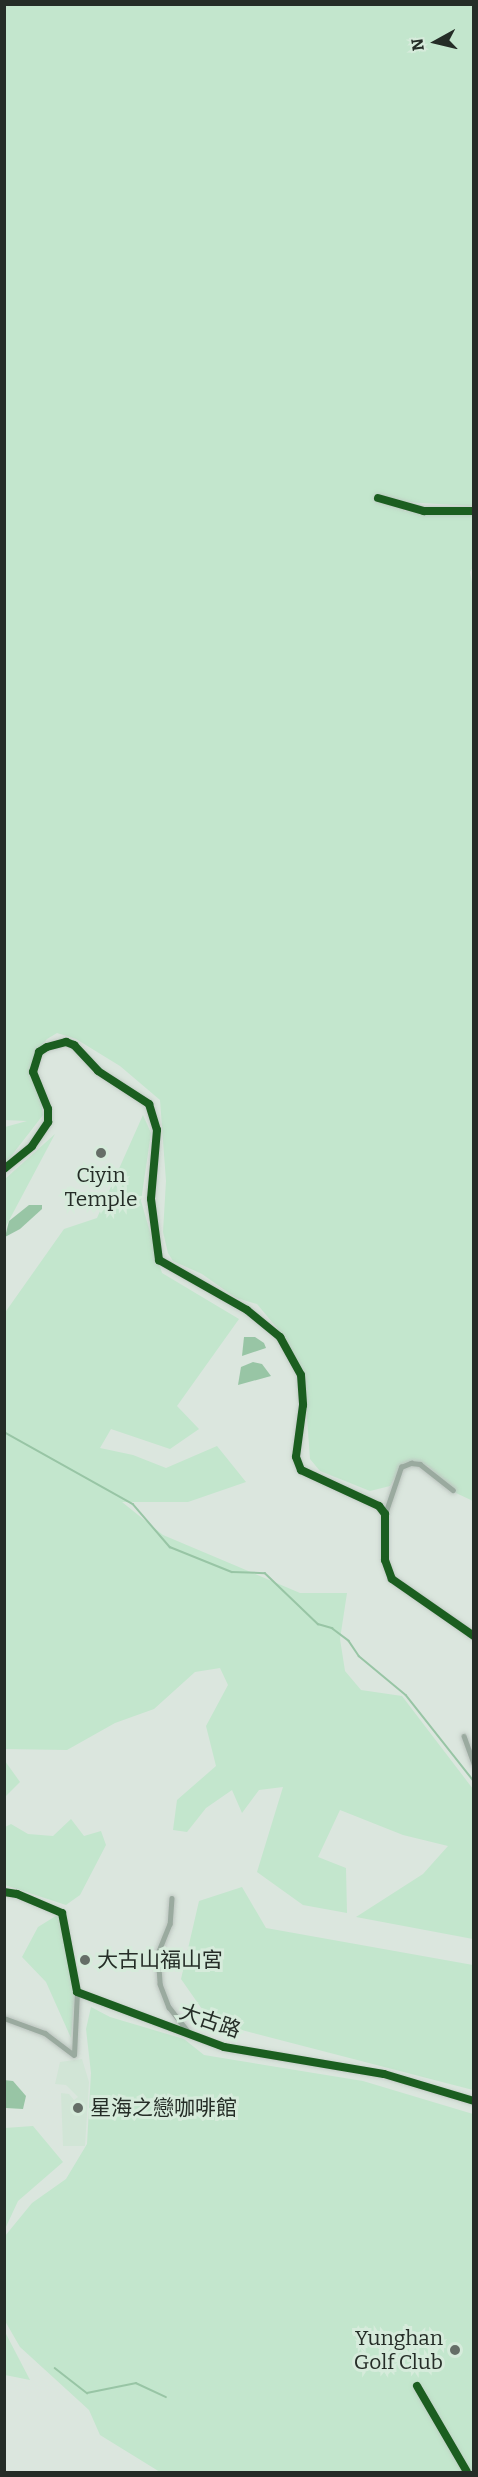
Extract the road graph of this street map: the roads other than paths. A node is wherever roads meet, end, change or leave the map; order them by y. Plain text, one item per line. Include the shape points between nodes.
1 (378, 498) dead end
2 (474, 511) edge
3 (4, 1168) edge
4 (453, 1490) dead end
5 (385, 1515) junction
6 (474, 1636) edge
7 (464, 1736) dead end
8 (474, 1764) edge
9 (4, 1892) edge
10 (172, 1899) dead end
11 (77, 1992) junction
12 (4, 2018) edge
13 (190, 2034) junction
14 (474, 2101) edge
15 (417, 2386) dead end
16 (467, 2472) edge

1 - 2 street via 424,511
3 - 5 street via 32,1146 48,1122 48,1109 33,1072 39,1052 47,1047 66,1042 74,1045 109,1080 149,1104 157,1130 151,1199 159,1260 247,1310 280,1337 301,1375 298,1466 306,1475 374,1502
4 - 5 street via 420,1464 411,1463 401,1467
5 - 6 street via 386,1560 392,1579
7 - 8 street
9 - 11 street via 62,1913
10 - 13 street via 170,1924 159,1953 160,1984 169,2007
11 - 12 street via 74,2055 45,2033
11 - 13 street, 大古路
13 - 14 street, 大古路 via 224,2048 384,2074
15 - 16 street

